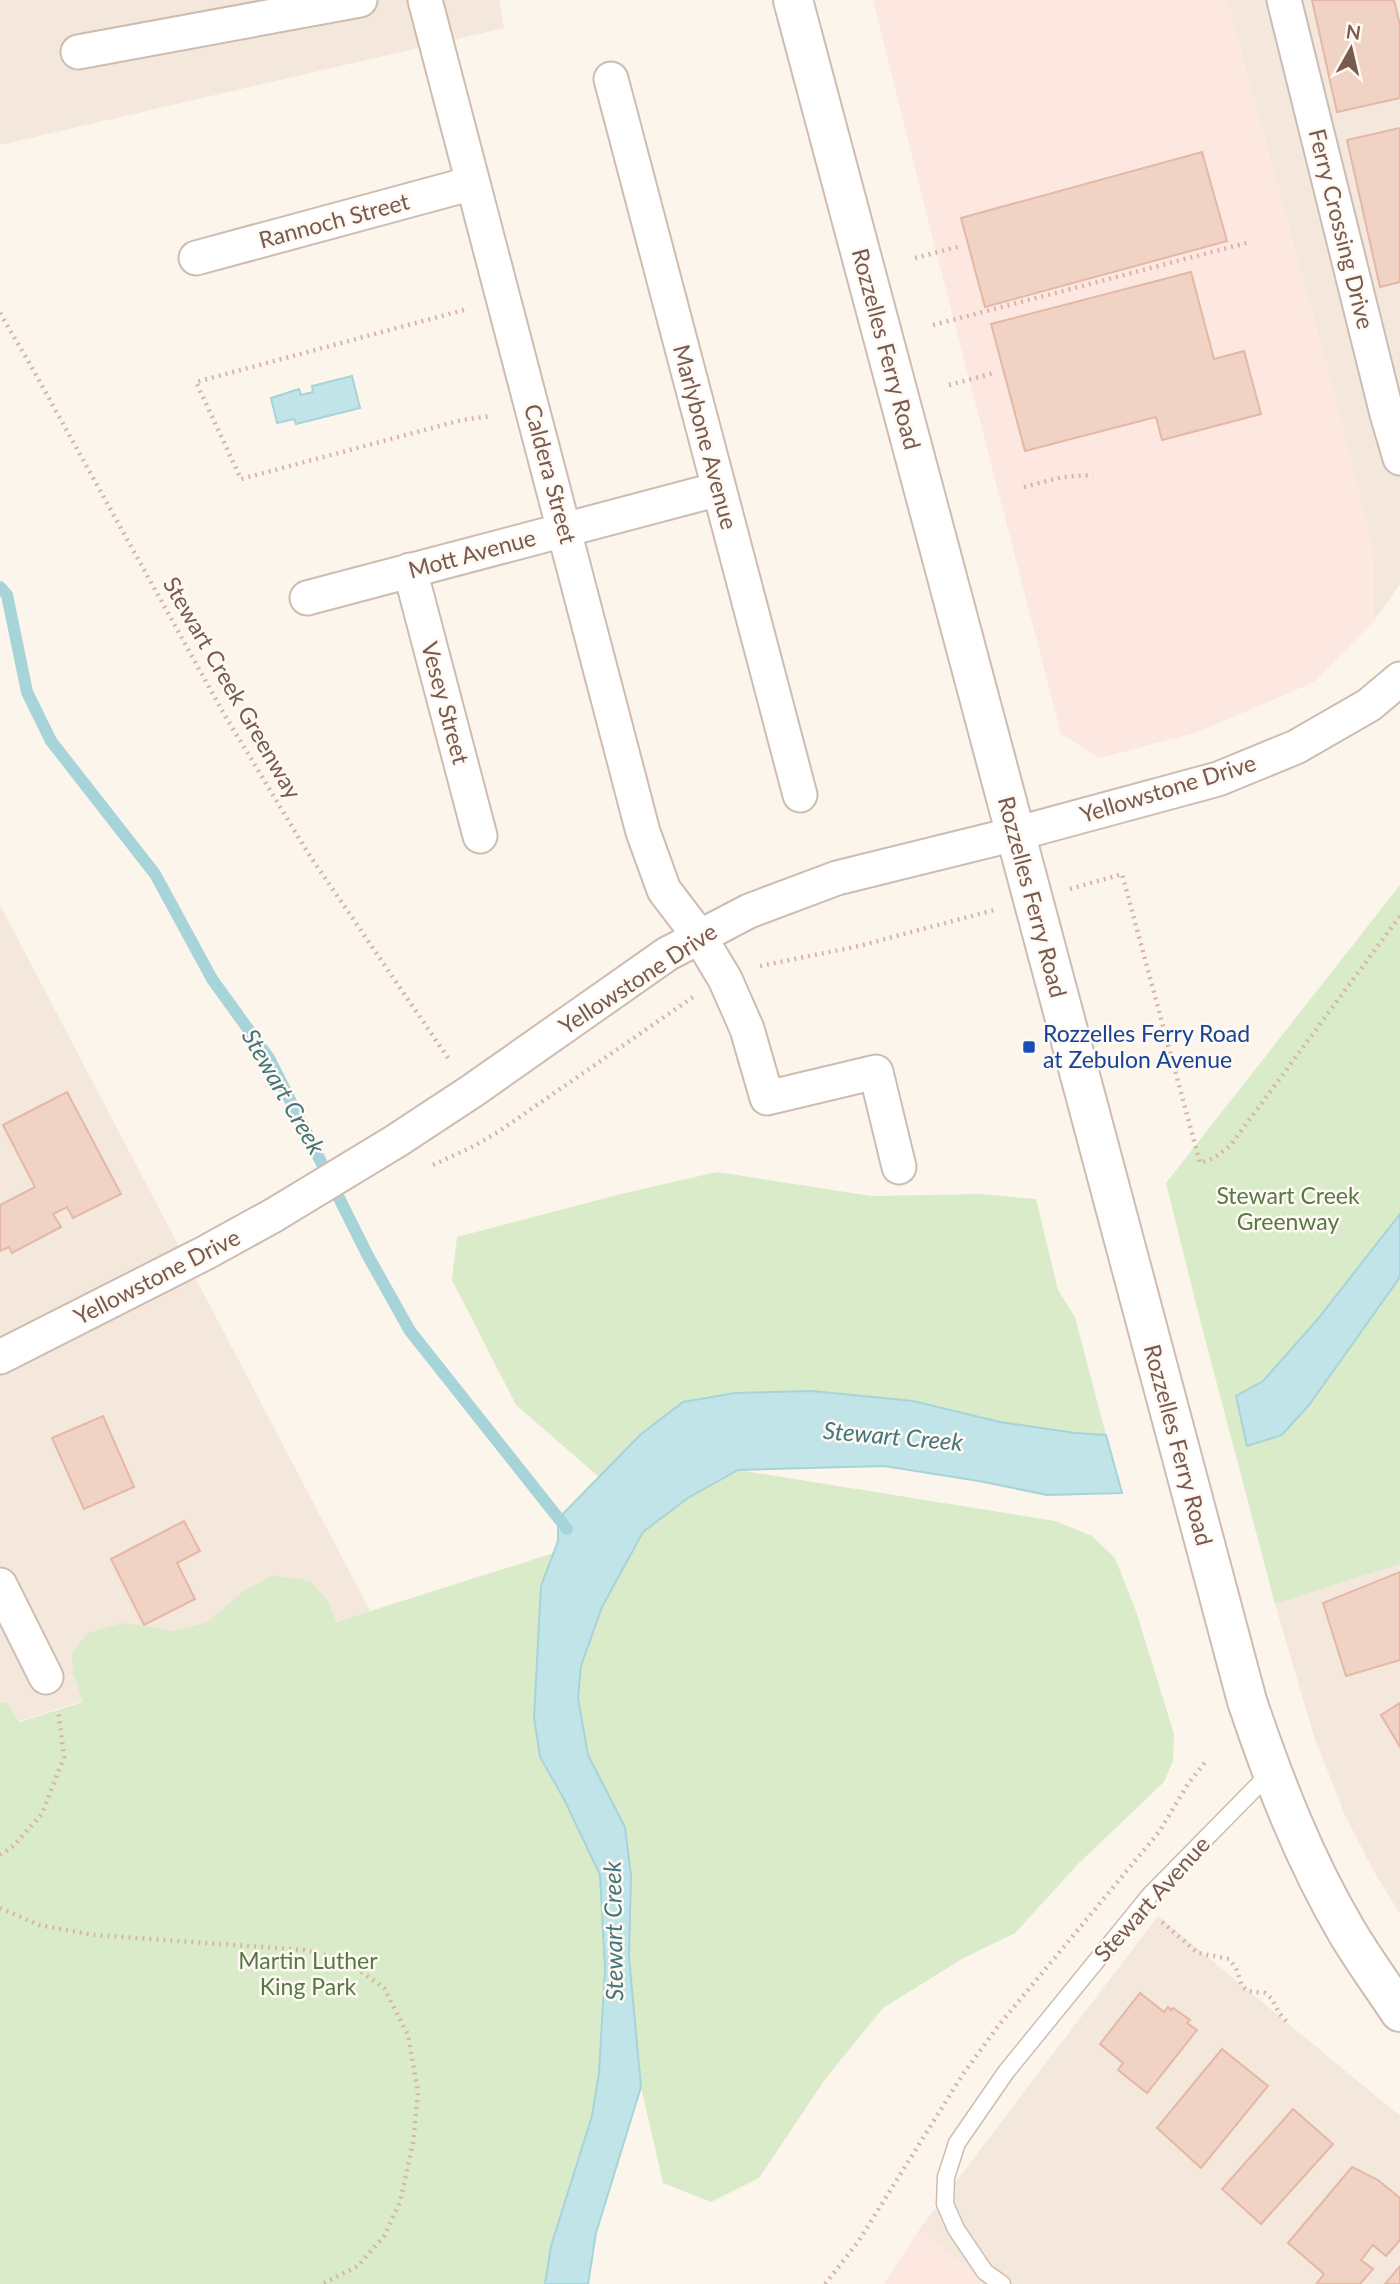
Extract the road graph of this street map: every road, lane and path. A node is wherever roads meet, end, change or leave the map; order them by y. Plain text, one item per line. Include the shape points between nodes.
1 (360, 0) edge
2 (425, 0) edge
3 (793, 0) edge
4 (1284, 0) edge
5 (78, 52) dead end
6 (611, 79) dead end
7 (473, 183) junction
8 (1250, 242) dead end
9 (961, 246) dead end
10 (196, 258) dead end
11 (915, 258) dead end
12 (464, 310) dead end
13 (0, 313) edge
14 (933, 325) dead end
15 (994, 373) dead end
16 (949, 385) dead end
17 (492, 416) dead end
18 (1400, 458) edge
19 (1093, 475) dead end
20 (1024, 487) dead end
21 (719, 488) junction
22 (564, 530) junction
23 (410, 570) junction
24 (307, 598) dead end
25 (1400, 679) edge
26 (800, 795) dead end
27 (1015, 834) junction
28 (480, 836) dead end
29 (1078, 887) dead end
30 (985, 913) dead end
31 (1400, 916) edge
32 (699, 936) junction
33 (726, 979) junction
34 (454, 1068) dead end
35 (429, 1167) dead end
36 (899, 1167) dead end
37 (0, 1357) edge
38 (0, 1585) edge
39 (46, 1677) joint
40 (1271, 1772) junction
41 (0, 1855) edge
42 (1142, 1905) junction
43 (0, 1908) edge
44 (1400, 2012) edge
45 (1289, 2024) dead end
46 (323, 2284) edge
47 (1002, 2284) edge

1 - 5 street
2 - 7 street, Caldera Street
3 - 27 street, Rozzelles Ferry Road
4 - 18 street, Ferry Crossing Drive
6 - 21 street, Marlybone Avenue
7 - 10 street, Rannoch Street
7 - 22 street, Caldera Street
8 - 14 path
9 - 11 path
12 - 17 path via 196,382 241,479
13 - 34 path, Stewart Creek Greenway via 224,714 308,853
15 - 16 path
19 - 20 path
21 - 22 street, Mott Avenue
21 - 26 street, Marlybone Avenue
22 - 23 street, Mott Avenue
22 - 32 street, Caldera Street via 643,832 664,890
23 - 24 street, Mott Avenue
23 - 28 street, Vesey Street
25 - 27 street, Yellowstone Drive via 1369,705 1285,752 1217,779
27 - 32 street, Yellowstone Drive via 837,878 749,911
27 - 40 street, Rozzelles Ferry Road via 1243,1688
29 - 31 path via 1122,874 1200,1163 1230,1146
30 - 33 path via 748,969
32 - 33 street, Caldera Street
32 - 37 street, Yellowstone Drive via 397,1141 205,1253
33 - 35 path via 486,1139
33 - 36 street, Caldera Street via 747,1029 766,1098 876,1072
38 - 39 street
39 - 41 path via 58,1711 64,1757 42,1814
40 - 42 lane, Stewart Avenue
40 - 44 street, Rozzelles Ferry Road via 1347,1931
42 - 45 path via 1198,1953 1229,1959 1242,1986 1265,1993
42 - 47 lane, Stewart Avenue via 1006,2071 957,2143 946,2177 946,2204 985,2272
43 - 46 path via 39,1925 93,1935 304,1950 345,1960 384,1988 408,2035 418,2092 413,2143 400,2202 384,2236 358,2266

